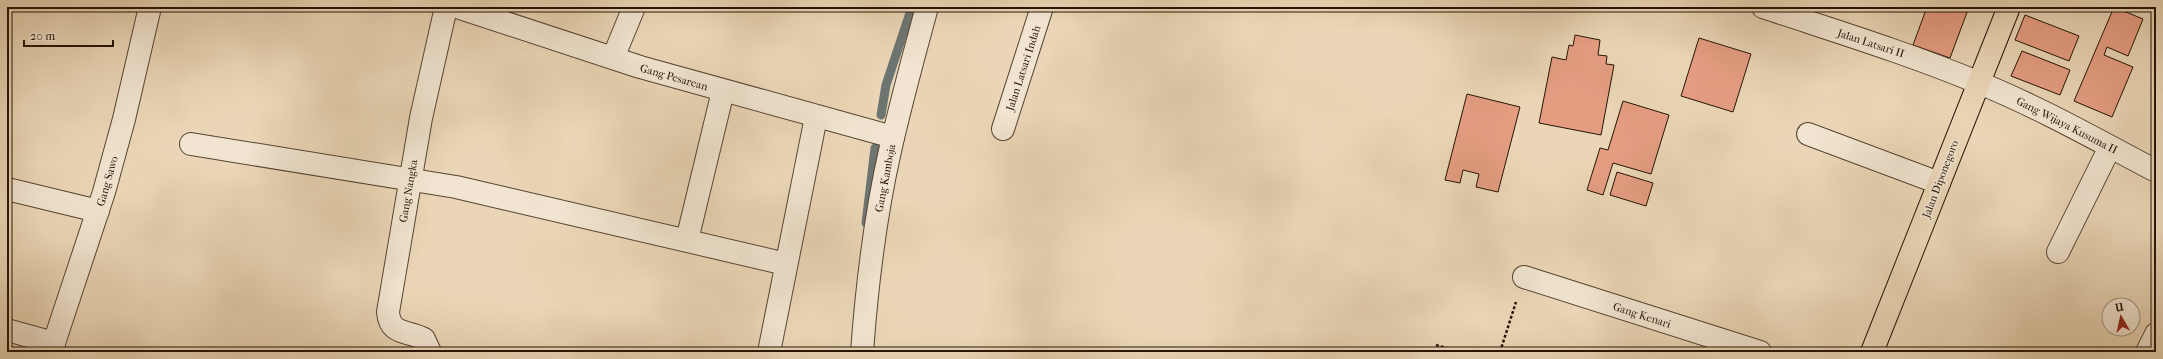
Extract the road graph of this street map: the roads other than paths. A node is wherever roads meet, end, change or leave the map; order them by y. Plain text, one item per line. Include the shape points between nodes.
1 (150, 7) edge
2 (446, 7) edge
3 (457, 7) edge
4 (634, 7) edge
5 (927, 7) edge
6 (1042, 7) edge
7 (1763, 7) edge
8 (2009, 7) edge
9 (613, 58) junction
10 (1978, 82) junction
11 (723, 91) junction
12 (816, 117) junction
13 (1003, 128) dead end
14 (1808, 134) dead end
15 (893, 137) junction
16 (191, 144) dead end
17 (2110, 147) junction
18 (2156, 171) edge
19 (409, 178) junction
20 (1939, 183) junction
21 (7, 189) edge
22 (98, 211) junction
23 (686, 240) junction
24 (2058, 252) dead end
25 (786, 264) junction
26 (1524, 277) road end
27 (7, 330) edge
28 (2156, 334) edge
29 (53, 347) edge
30 (430, 352) edge
31 (769, 352) edge
32 (862, 352) edge
33 (1760, 352) edge
34 (1872, 352) edge
35 (2147, 352) edge

1 - 22 street, Gang Sawo via 124,119
2 - 19 street, Gang Nangka
3 - 9 street, Gang Pesarean
4 - 9 street
5 - 15 street, Gang Kamboja
6 - 13 street, Jalan Latsari Indah
7 - 10 street, Jalan Latsari II via 1920,59
8 - 10 main road, Jalan Diponegoro
9 - 11 street, Gang Pesarean
10 - 17 street, Gang Wijaya Kusuma II via 2060,120
10 - 20 main road, Jalan Diponegoro
11 - 12 street, Gang Pesarean
11 - 23 street
12 - 15 street, Gang Pesarean
12 - 25 street
14 - 20 street
15 - 32 street, Gang Kamboja via 873,244
16 - 19 street
17 - 18 street, Gang Wijaya Kusuma II
17 - 24 street
19 - 23 street via 518,200
19 - 30 street, Gang Nangka via 388,319 397,330 424,339
20 - 34 main road, Jalan Diponegoro
21 - 22 street
22 - 29 street, Gang Sawo
23 - 25 street
25 - 31 street
26 - 33 street, Gang Kenari
27 - 29 street
28 - 35 street

